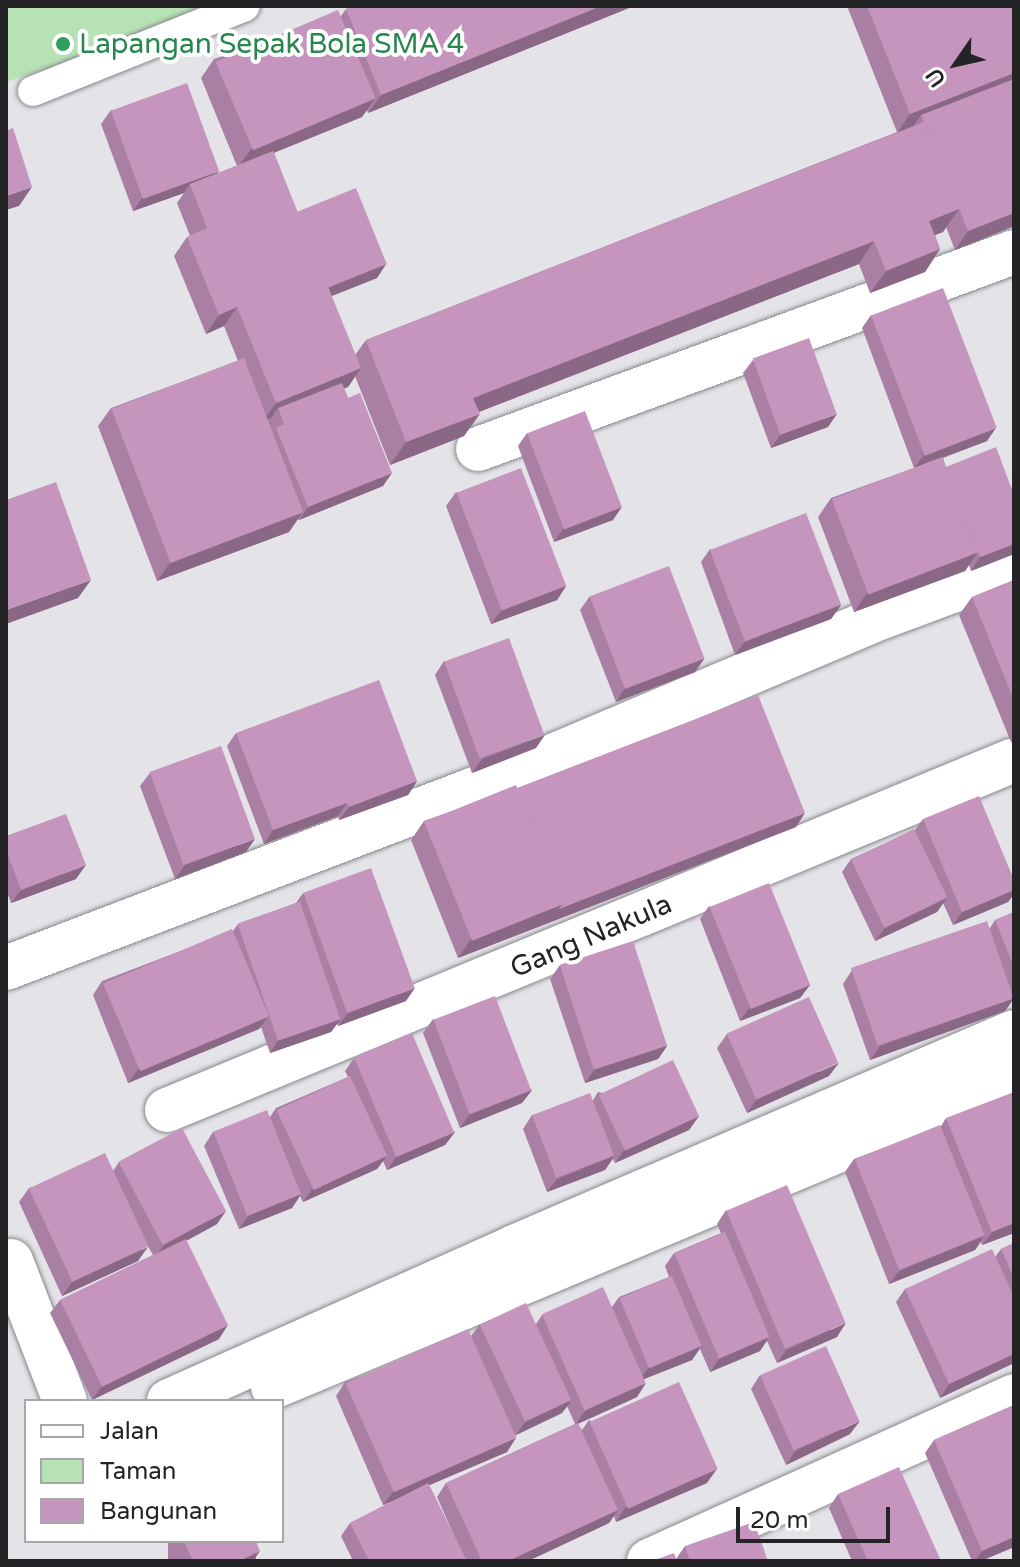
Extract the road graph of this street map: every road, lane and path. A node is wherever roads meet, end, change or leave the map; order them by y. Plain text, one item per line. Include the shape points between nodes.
1 (245, 6) edge
2 (33, 91) dead end
3 (1014, 252) edge
4 (478, 449) edge
5 (1014, 568) edge
6 (1014, 760) edge
7 (6, 968) edge
8 (1014, 1032) edge
9 (1014, 1077) edge
10 (167, 1110) dead end
11 (11, 1261) dead end
12 (519, 1264) junction
13 (1014, 1396) edge
14 (64, 1399) edge
15 (174, 1399) edge
16 (245, 1399) edge
17 (649, 1561) edge

1 - 2 lane
3 - 4 street
5 - 7 street via 885,616 470,791
6 - 10 street, Gang Nakula
8 - 12 street
9 - 12 street
11 - 14 street
12 - 15 street
12 - 16 street
13 - 17 street

